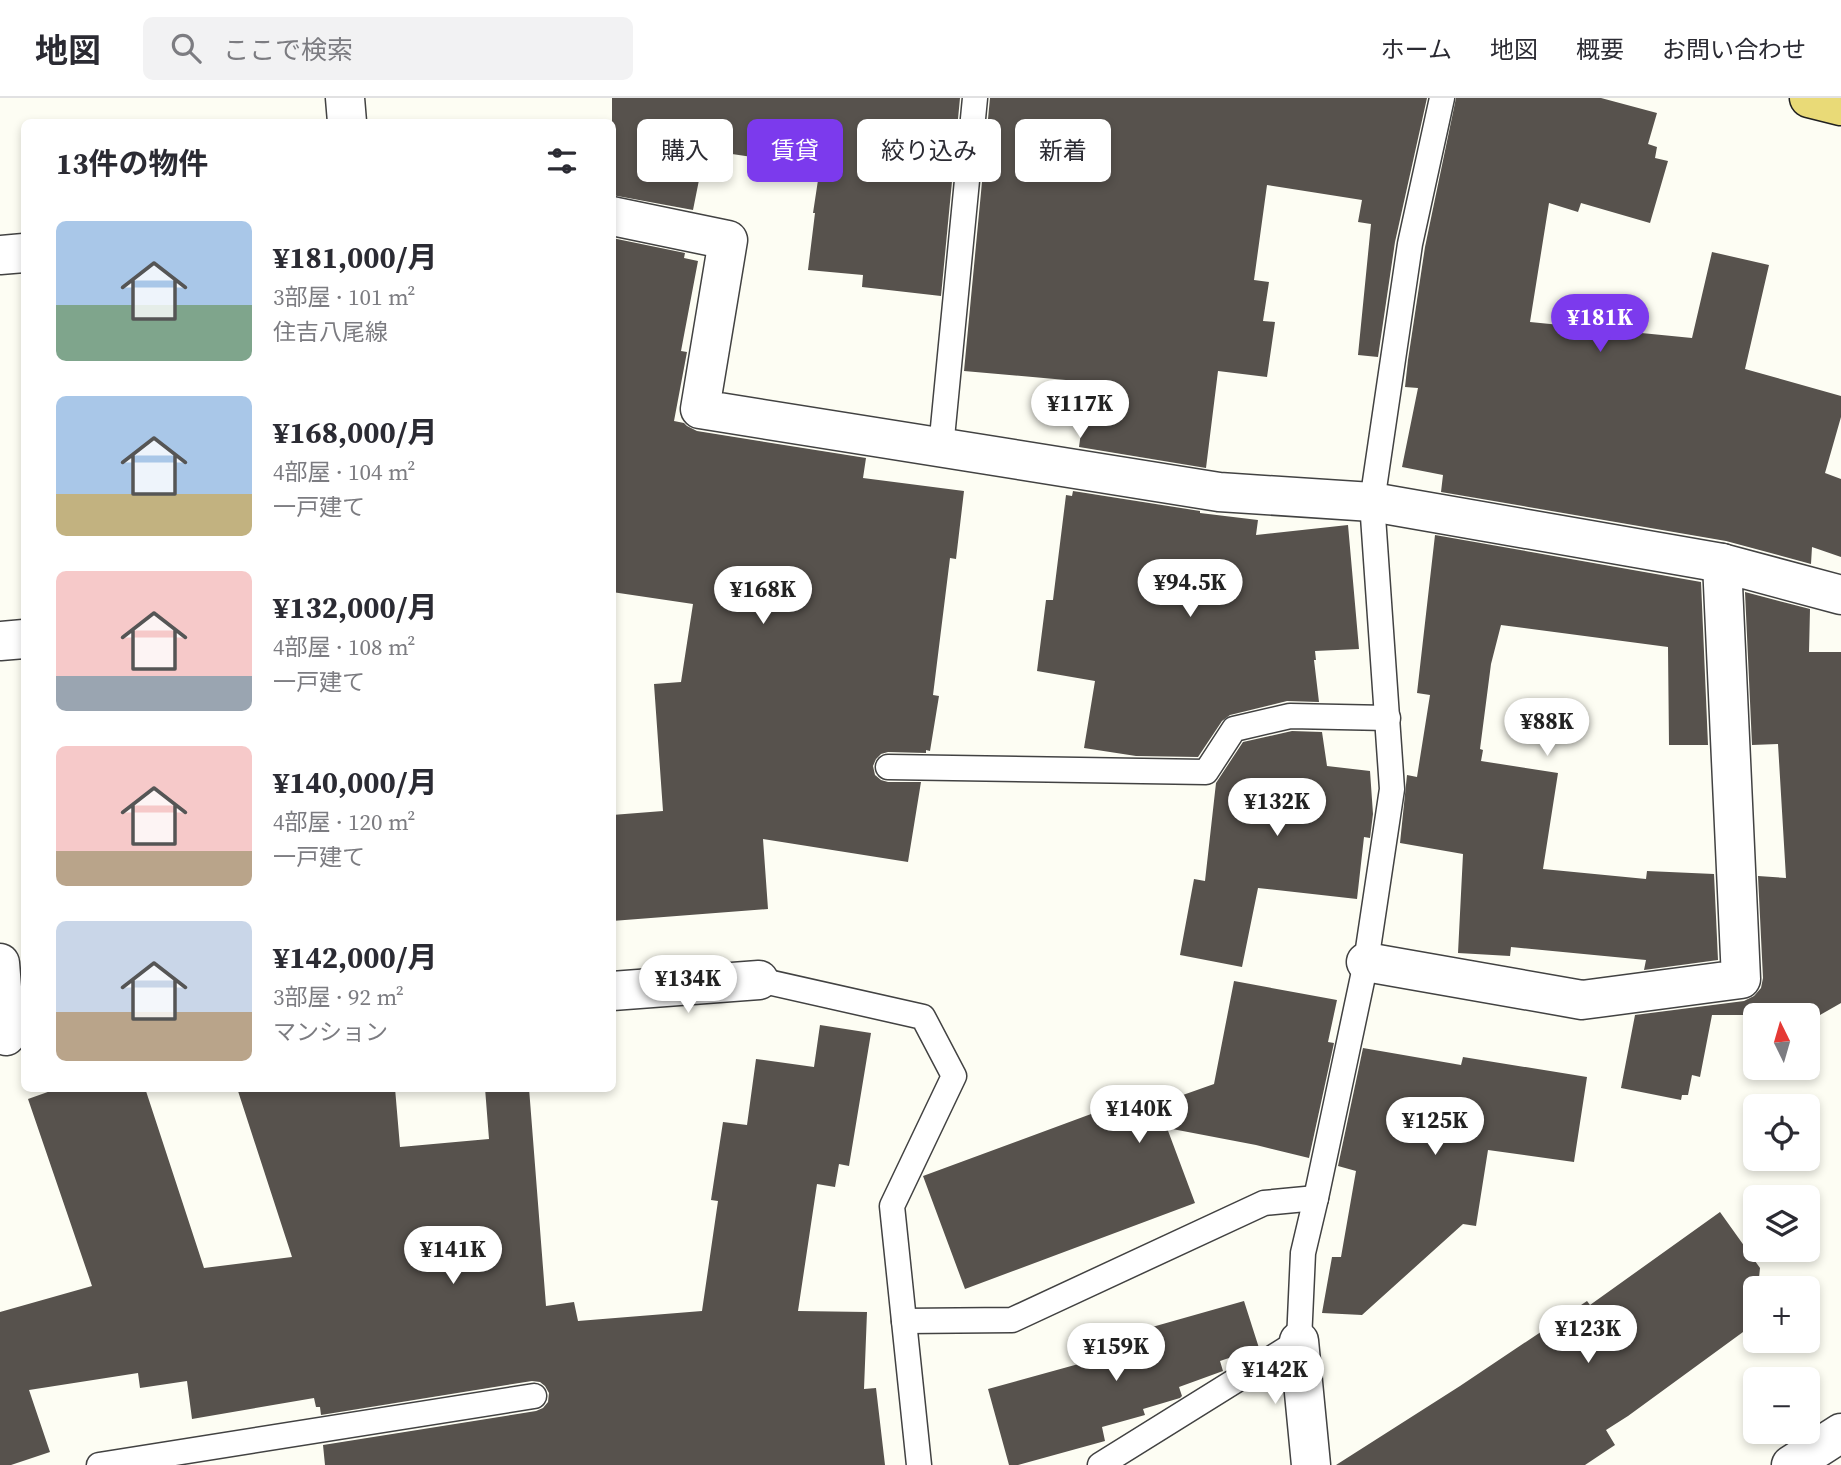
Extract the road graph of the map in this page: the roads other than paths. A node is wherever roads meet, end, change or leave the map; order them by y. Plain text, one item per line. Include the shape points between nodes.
1 (345, 98) edge
2 (975, 98) edge
3 (1442, 98) edge
4 (1809, 98) edge
5 (1841, 106) edge
6 (347, 119) edge
7 (616, 217) edge
8 (21, 253) edge
9 (0, 255) edge
10 (941, 448) junction
11 (1372, 502) junction
12 (1722, 563) junction
13 (1841, 595) edge
14 (21, 639) edge
15 (0, 641) edge
16 (1388, 718) junction
17 (888, 766) dead end
18 (1366, 962) junction
19 (0, 963) edge
20 (759, 980) joint
21 (616, 991) edge
22 (10, 1035) edge
23 (1316, 1198) junction
24 (904, 1321) junction
25 (1299, 1340) junction
26 (534, 1396) dead end
27 (1841, 1433) edge
28 (99, 1465) edge
29 (919, 1465) edge
30 (1100, 1465) edge
31 (1311, 1465) edge
32 (1791, 1465) edge

1 - 6 street
2 - 10 lane
3 - 11 lane via 1410,244
4 - 5 main road
7 - 10 street via 728,240 700,409
8 - 9 street
10 - 11 street via 1219,492
11 - 12 street
11 - 16 lane
12 - 13 street
12 - 18 street via 1741,979 1582,1000
14 - 15 street
16 - 17 lane via 1290,716 1234,729 1206,772
16 - 18 lane via 1392,789
18 - 23 lane
19 - 22 street
20 - 21 street
20 - 24 lane via 923,1017 954,1076 892,1206
23 - 24 lane via 1264,1203 1012,1320
23 - 25 lane via 1303,1254
24 - 29 lane
25 - 30 lane
25 - 31 street
26 - 28 lane
27 - 32 street

